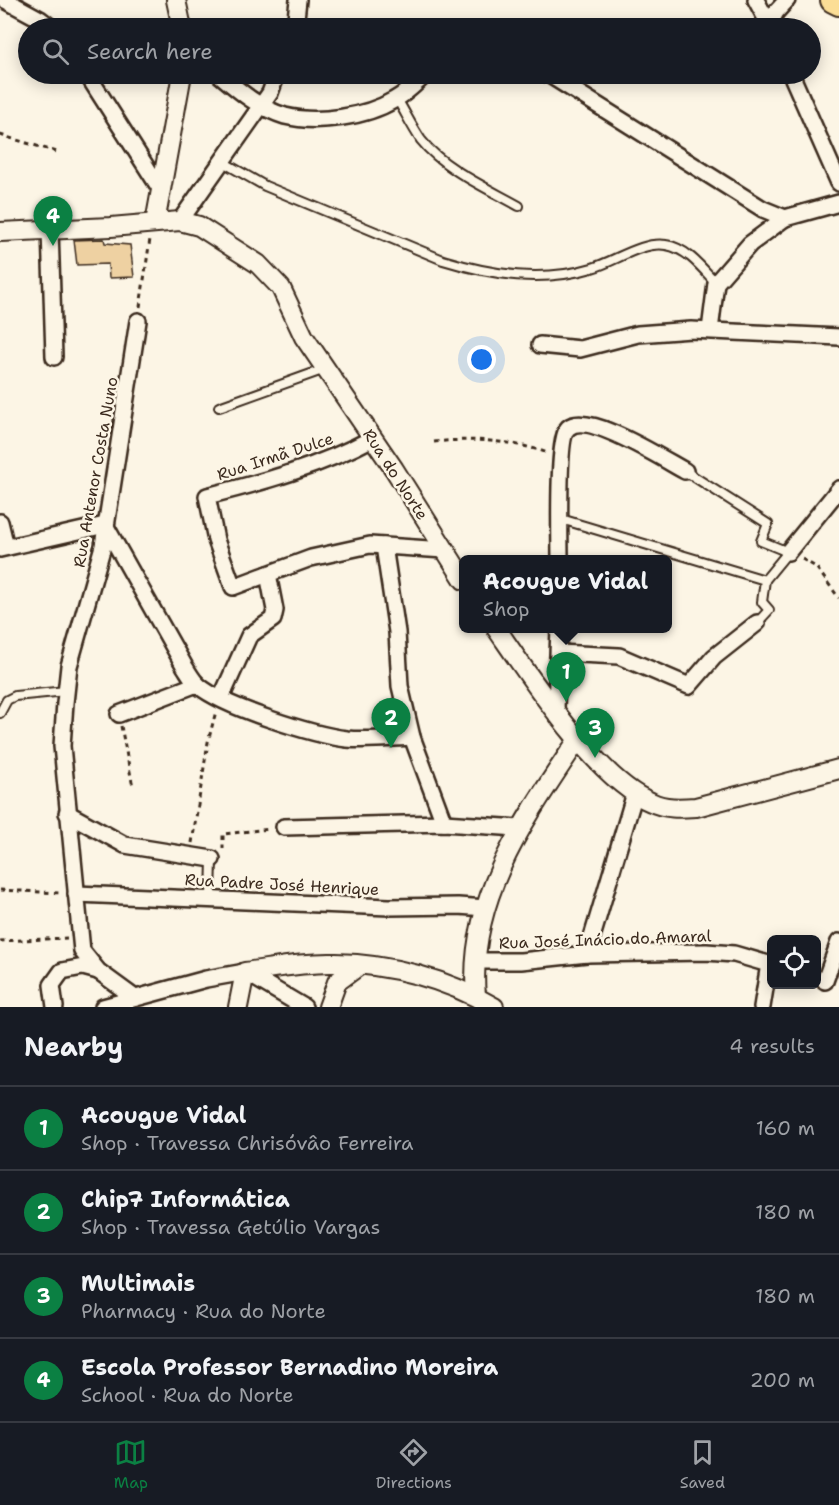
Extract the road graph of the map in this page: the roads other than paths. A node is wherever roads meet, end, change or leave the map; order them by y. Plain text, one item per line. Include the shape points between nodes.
1 (5, 0) edge
2 (176, 0) edge
3 (298, 0) edge
4 (756, 0) edge
5 (786, 0) edge
6 (833, 0) edge
7 (839, 3) edge
8 (38, 18) edge
9 (180, 18) edge
10 (296, 18) edge
11 (765, 18) edge
12 (774, 18) edge
13 (93, 84) edge
14 (180, 84) edge
15 (232, 84) edge
16 (273, 84) edge
17 (414, 84) edge
18 (564, 84) edge
19 (794, 84) edge
20 (397, 99) junction
21 (260, 105) junction
22 (221, 162) junction
23 (839, 183) edge
24 (161, 190) junction
25 (839, 203) edge
26 (519, 206) dead end
27 (785, 218) junction
28 (180, 221) junction
29 (154, 223) junction
30 (50, 229) junction
31 (0, 232) edge
32 (716, 283) junction
33 (138, 321) road end
34 (711, 330) junction
35 (839, 337) edge
36 (540, 345) dead end
37 (54, 357) dead end
38 (325, 369) junction
39 (219, 406) dead end
40 (373, 438) junction
41 (685, 471) joint
42 (839, 489) edge
43 (561, 519) junction
44 (0, 522) edge
45 (105, 525) junction
46 (384, 546) junction
47 (3, 548) edge
48 (444, 550) junction
49 (788, 552) junction
50 (560, 555) edge
51 (459, 572) edge
52 (268, 574) junction
53 (765, 580) junction
54 (757, 623) joint
55 (500, 633) edge
56 (559, 633) edge
57 (559, 653) junction
58 (197, 684) junction
59 (66, 691) junction
60 (221, 698) junction
61 (556, 709) junction
62 (0, 713) edge
63 (119, 714) road end
64 (412, 737) junction
65 (579, 738) junction
66 (839, 769) edge
67 (635, 793) junction
68 (67, 813) junction
69 (444, 823) junction
70 (284, 827) road end
71 (519, 828) junction
72 (212, 859) joint
73 (76, 894) junction
74 (212, 898) junction
75 (486, 908) junction
76 (839, 942) edge
77 (587, 954) junction
78 (475, 961) junction
79 (767, 963) edge
80 (360, 965) junction
81 (98, 971) junction
82 (245, 972) junction
83 (767, 980) edge
84 (827, 982) edge
85 (476, 996) junction
86 (135, 998) junction
87 (55, 1007) edge
88 (103, 1007) edge
89 (238, 1007) edge
90 (304, 1007) edge
91 (328, 1007) edge
92 (494, 1007) edge
93 (762, 1007) edge

1 - 8 street
2 - 9 street
3 - 10 street
4 - 11 street
5 - 12 street
6 - 7 main road
13 - 24 street
14 - 24 street
15 - 21 street
16 - 21 street
17 - 20 street
18 - 27 street via 764,209
19 - 23 street
20 - 21 street via 375,109 319,118 286,116
20 - 26 lane via 431,150
21 - 22 street
22 - 28 street
22 - 32 lane via 265,186 472,269 501,274 562,275 665,245 688,255
24 - 29 street
25 - 27 street
27 - 32 street via 750,244
28 - 29 street, Rua do Norte
28 - 38 street, Rua do Norte via 199,225 270,275
29 - 30 street, Rua do Norte
30 - 31 street, Rua do Norte
30 - 37 street
32 - 34 street
33 - 45 street, Rua Antenor Costa Nuno
34 - 35 street
34 - 36 street via 638,334 580,349
38 - 39 lane
38 - 40 street, Rua do Norte
40 - 48 street, Rua do Norte
40 - 52 street, Rua Irmã Dulce via 338,456 207,496 216,540 233,586
41 - 43 street via 630,441 594,427 573,425 563,438
41 - 49 lane via 768,524 761,541
42 - 49 street
43 - 50 street
43 - 53 lane
44 - 47 street
45 - 47 street
45 - 58 street
45 - 59 street, Rua Antenor Costa Nuno via 97,573 71,657
46 - 48 street
46 - 52 street via 340,551
46 - 64 street via 397,632 400,686
48 - 51 street, Rua do Norte
49 - 53 lane
52 - 60 street via 273,619 249,636
53 - 54 lane via 762,602 769,610
54 - 57 street via 714,657 689,686 619,656
55 - 61 street
56 - 57 street
57 - 61 street
58 - 60 street
58 - 63 street
59 - 62 lane via 15,696 7,700
59 - 68 street, Rua Antenor Costa Nuno via 62,746
60 - 64 street via 321,734 349,739
61 - 65 street
64 - 69 street
65 - 67 street via 602,766
65 - 71 street
66 - 67 street via 696,807 663,807
67 - 77 street
68 - 72 street via 125,845
68 - 73 street, Rua Antenor Costa Nuno
69 - 70 street
69 - 71 street
71 - 75 street
72 - 74 lane
73 - 74 street, Rua Padre José Henrique
73 - 81 street, Rua Antenor Costa Nuno via 82,951
74 - 75 street, Rua Padre José Henrique
75 - 78 street
76 - 84 street
77 - 78 street, Rua José Inácio do Amaral
77 - 79 street, Rua José Inácio do Amaral via 706,952 734,954
78 - 85 street
80 - 82 street via 313,964
80 - 85 street via 406,973
80 - 91 street via 337,982
81 - 86 street, Rua Antenor Costa Nuno
81 - 87 street via 83,967 62,970 52,986
82 - 86 street
82 - 89 street
82 - 90 street
83 - 93 street
85 - 92 street
86 - 88 street

